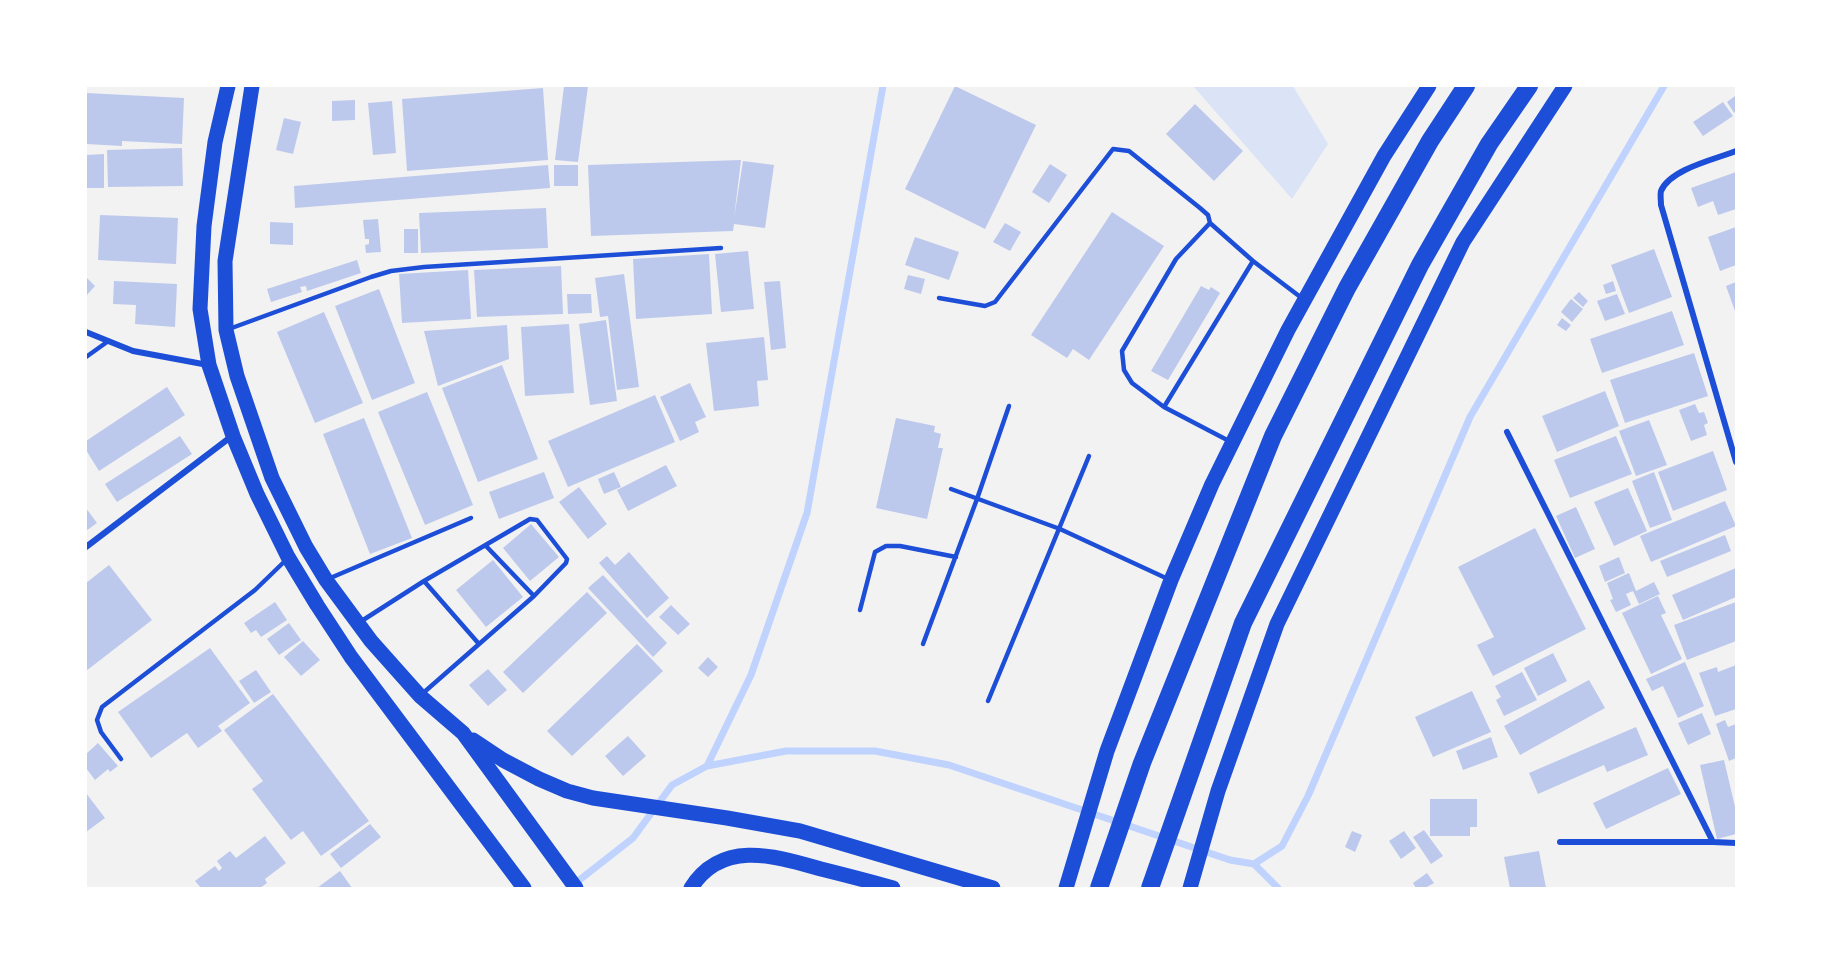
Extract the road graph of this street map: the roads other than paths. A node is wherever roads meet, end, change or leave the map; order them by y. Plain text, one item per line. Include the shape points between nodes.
1 (228, 86) edge
2 (252, 86) edge
3 (1428, 86) edge
4 (1466, 86) edge
5 (1529, 86) edge
6 (1565, 86) edge
7 (1737, 151) edge
8 (1210, 223) junction
9 (721, 248) dead end
10 (1253, 261) junction
11 (939, 298) dead end
12 (1305, 300) junction
13 (226, 330) junction
14 (86, 332) edge
15 (106, 342) junction
16 (86, 357) edge
17 (209, 365) junction
18 (1009, 406) dead end
19 (1164, 408) junction
20 (1506, 432) dead end
21 (233, 436) junction
22 (1233, 443) junction
23 (1089, 456) dead end
24 (1737, 462) edge
25 (951, 489) dead end
26 (978, 499) junction
27 (471, 518) dead end
28 (1060, 529) junction
29 (486, 546) junction
30 (86, 547) edge
31 (956, 557) junction
32 (288, 558) junction
33 (326, 580) junction
34 (1171, 580) junction
35 (424, 581) junction
36 (534, 596) junction
37 (860, 610) dead end
38 (359, 623) junction
39 (371, 641) junction
40 (478, 644) junction
41 (923, 644) dead end
42 (351, 657) junction
43 (420, 696) junction
44 (988, 701) dead end
45 (463, 733) junction
46 (121, 759) dead end
47 (1560, 842) dead end
48 (1713, 842) junction
49 (1737, 843) edge
50 (1068, 881) edge
51 (524, 888) edge
52 (576, 888) edge
53 (691, 888) edge
54 (893, 888) edge
55 (993, 888) edge
56 (1099, 888) edge
57 (1150, 888) edge
58 (1190, 888) edge

1 - 17 main road via 215,142 201,270 200,309
2 - 13 main road via 225,261
3 - 12 main road via 1384,156
4 - 56 highway via 1430,141 1347,288 1273,436 1142,764
5 - 57 highway via 1489,144 1420,265 1243,623
6 - 58 main road via 1463,242 1277,624 1218,791
7 - 24 street via 1671,177 1660,193
8 - 10 lane
8 - 11 lane via 1208,215 1129,151 1113,149 994,302 985,306
8 - 19 lane via 1176,259 1122,351 1124,370 1132,383
9 - 13 lane via 391,271
10 - 12 lane
10 - 19 lane
12 - 22 main road
13 - 33 main road via 237,376 272,478
14 - 15 street
15 - 16 lane
15 - 17 street
17 - 21 main road
18 - 26 lane
19 - 22 lane
20 - 48 street
21 - 30 street
21 - 32 main road
22 - 34 main road
23 - 28 lane
25 - 26 lane
26 - 28 lane
26 - 31 lane
27 - 33 lane
28 - 34 lane
28 - 44 lane
29 - 35 lane
29 - 36 lane
29 - 36 lane via 530,519 537,520 567,559
31 - 37 lane via 900,546 886,546 875,552
31 - 41 lane
32 - 42 main road
32 - 46 lane via 255,590 102,707 97,720 101,732
33 - 38 main road
34 - 50 main road via 1107,751
35 - 38 lane
35 - 40 lane
36 - 40 lane
38 - 39 main road
39 - 42 main road
39 - 43 main road
40 - 43 lane
42 - 51 main road
43 - 45 main road
45 - 52 main road
45 - 55 main road via 503,760 567,791 800,831
47 - 48 street
48 - 49 street
53 - 54 main road via 709,868 749,855 784,858

